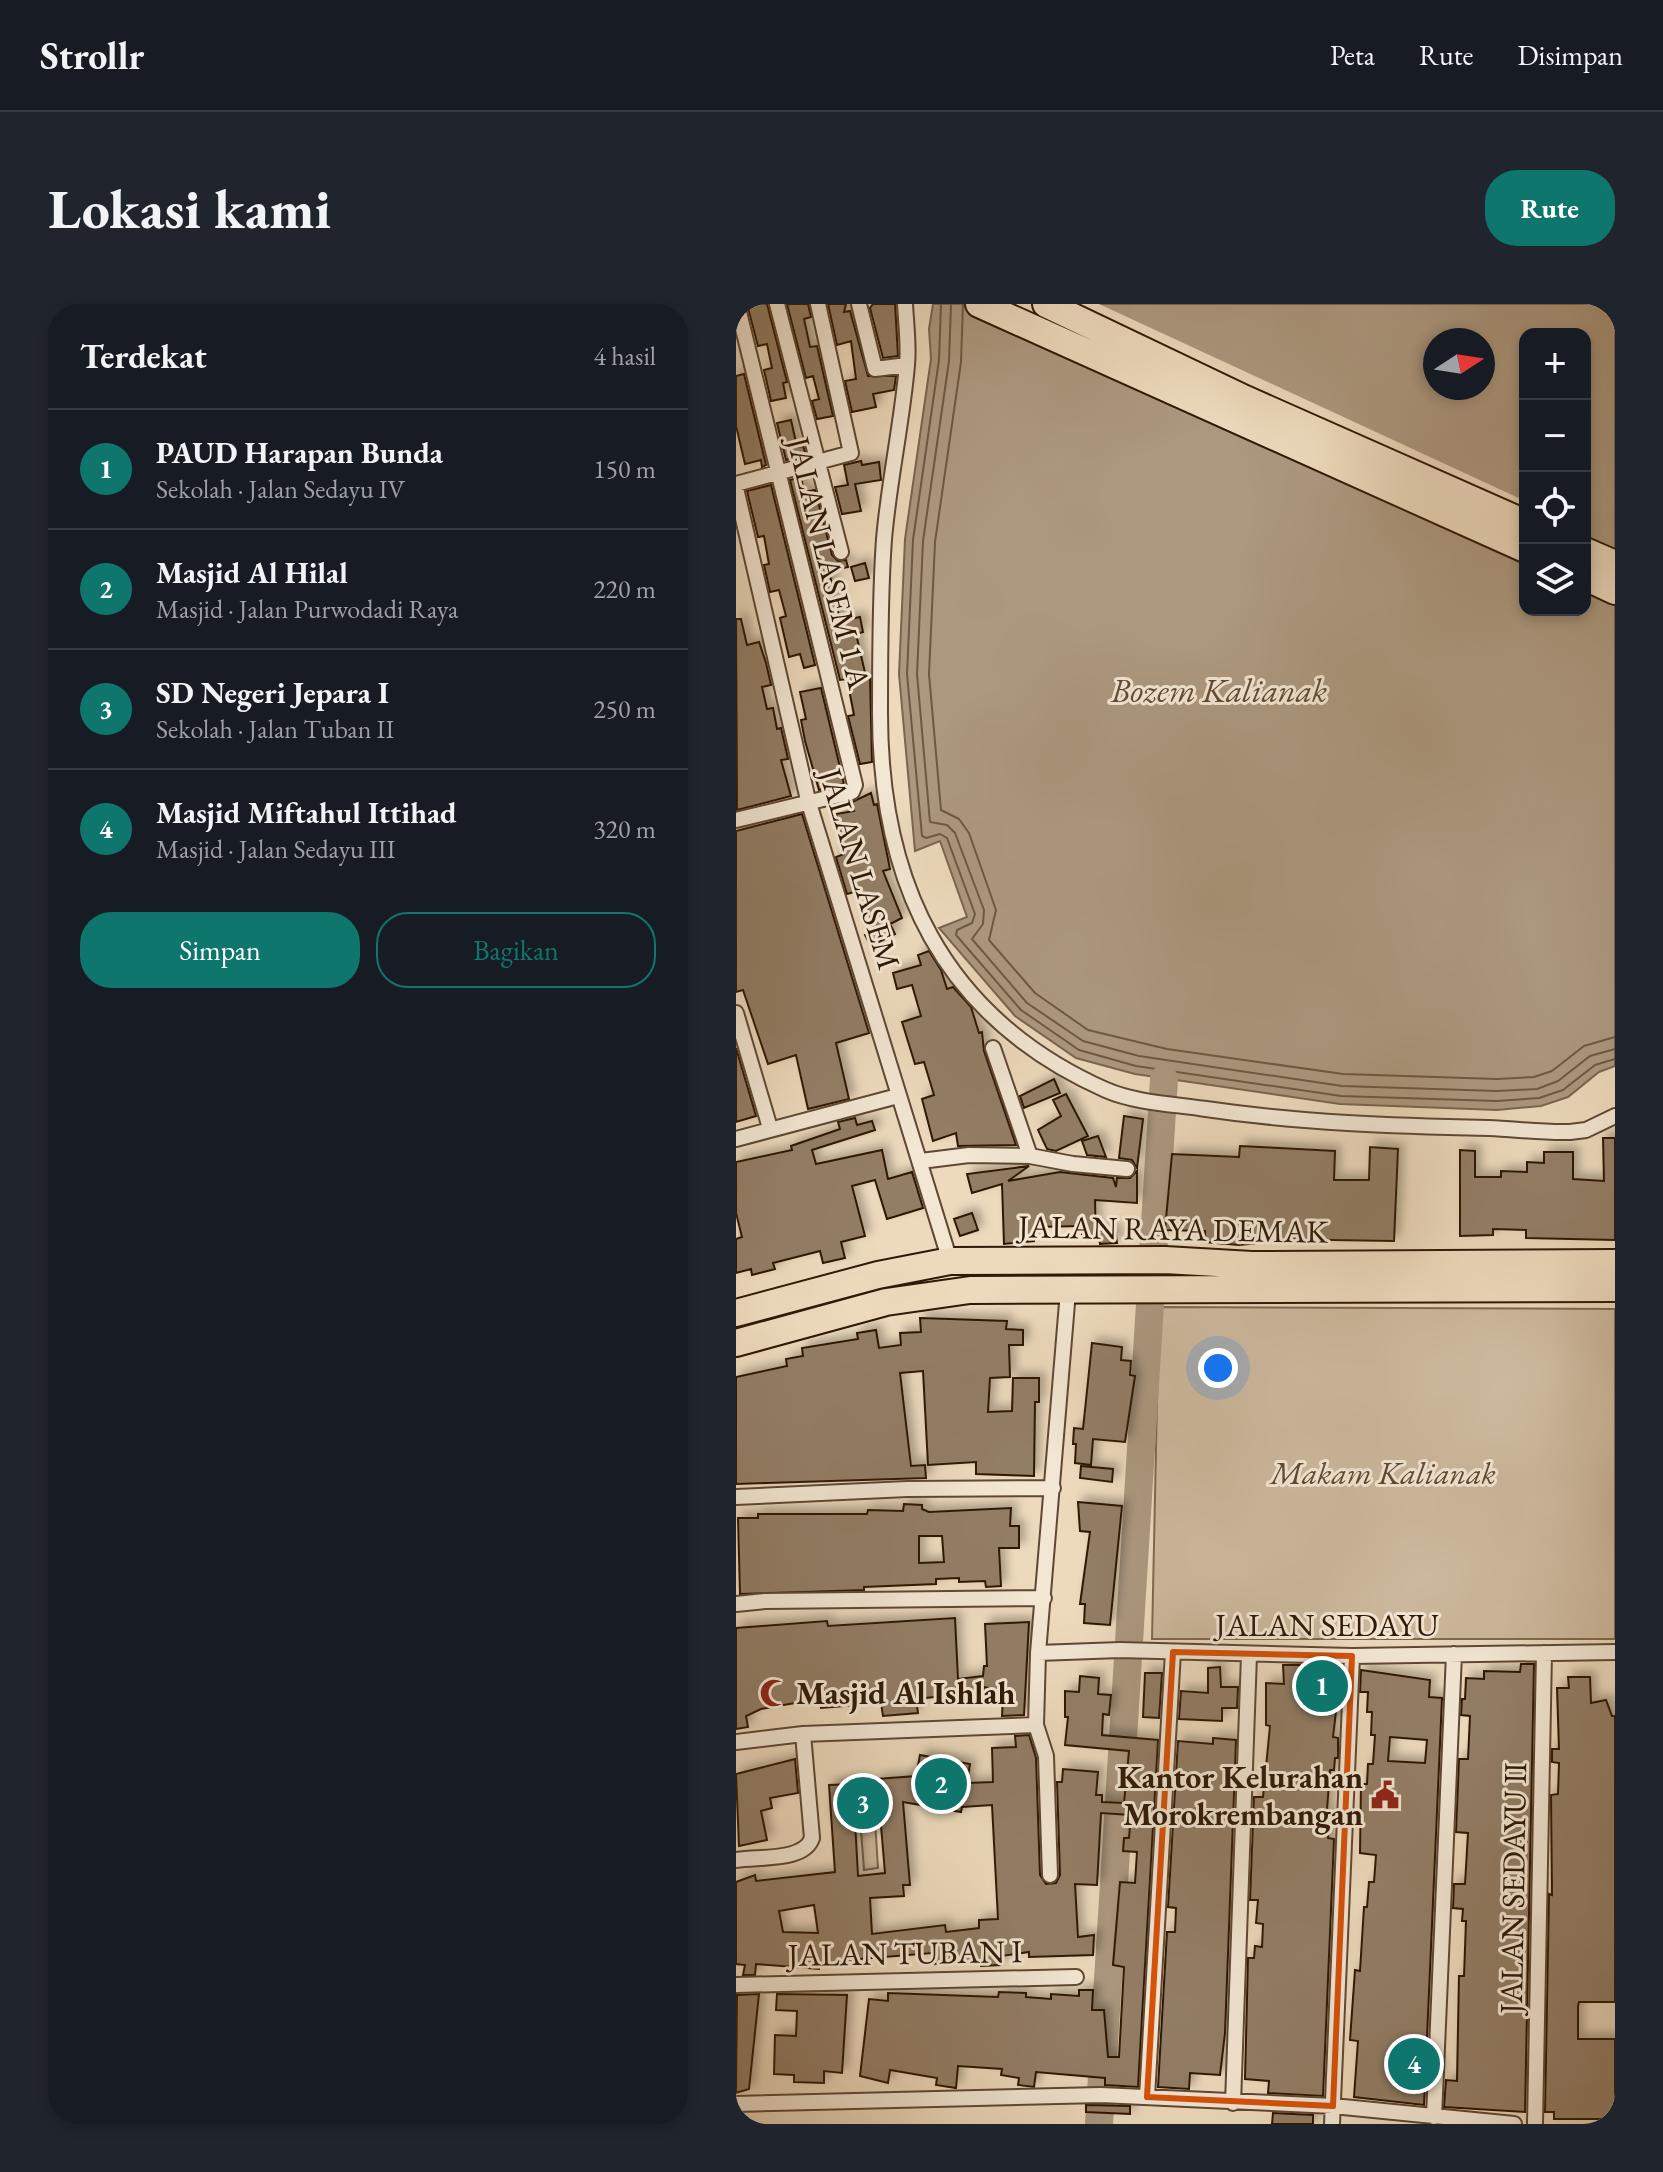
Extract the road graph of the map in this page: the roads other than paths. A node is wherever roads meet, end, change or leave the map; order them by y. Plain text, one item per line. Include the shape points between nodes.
1 (737, 304) edge
2 (777, 304) edge
3 (818, 304) edge
4 (859, 304) edge
5 (905, 304) edge
6 (979, 304) edge
7 (1046, 304) edge
8 (907, 365) junction
9 (817, 463) junction
10 (779, 473) junction
11 (736, 486) edge
12 (1519, 520) edge
13 (740, 526) edge
14 (1519, 546) edge
15 (841, 552) dead end
16 (1591, 554) edge
17 (1615, 564) edge
18 (1591, 580) edge
19 (1615, 591) edge
20 (808, 800) junction
21 (736, 820) edge
22 (736, 1013) edge
23 (993, 1048) dead end
24 (898, 1096) junction
25 (1615, 1116) edge
26 (770, 1128) junction
27 (736, 1139) edge
28 (1030, 1156) junction
29 (921, 1161) junction
30 (1127, 1169) dead end
31 (950, 1261) junction
32 (1615, 1263) edge
33 (1278, 1277) junction
34 (1615, 1288) edge
35 (1068, 1291) junction
36 (736, 1313) edge
37 (736, 1343) edge
38 (1053, 1488) junction
39 (736, 1497) edge
40 (1044, 1598) junction
41 (736, 1604) edge
42 (1173, 1652) junction
43 (1615, 1652) edge
44 (1038, 1653) junction
45 (1544, 1653) junction
46 (1454, 1654) junction
47 (1249, 1655) junction
48 (1352, 1656) junction
49 (1036, 1725) junction
50 (803, 1734) junction
51 (736, 1742) edge
52 (736, 1860) edge
53 (1050, 1875) dead end
54 (1076, 1977) dead end
55 (736, 1985) edge
56 (1147, 2097) junction
57 (1233, 2103) junction
58 (736, 2104) edge
59 (1333, 2106) junction
60 (1434, 2117) junction
61 (1332, 2124) edge
62 (1514, 2124) edge
63 (1535, 2124) edge

1 - 10 street, JALAN LASEM 1 A
2 - 9 street
3 - 9 street via 851,447 846,457
4 - 8 street via 875,369
5 - 8 street
6 - 14 highway
7 - 12 highway
8 - 25 street via 884,541 880,712 885,801 907,890 920,920 952,969 1001,1025 1076,1075 1110,1092 1146,1101 1366,1127 1558,1133 1586,1130
9 - 10 street
9 - 15 street
10 - 11 street
10 - 20 street, JALAN LASEM 1 A via 854,781 852,792
11 - 13 street, JALAN LASEM
13 - 20 street, JALAN LASEM
16 - 17 highway
18 - 19 highway
20 - 21 street
20 - 24 street, JALAN LASEM
22 - 26 street
23 - 28 street
24 - 26 street
24 - 29 street, JALAN LASEM
26 - 27 street
28 - 29 street
28 - 30 street
29 - 31 street, JALAN LASEM
31 - 33 highway, JALAN RAYA DEMAK via 1165,1260
31 - 36 highway, JALAN RAYA DEMAK
32 - 33 highway, JALAN RAYA DEMAK
33 - 34 highway, JALAN RAYA DEMAK
33 - 35 highway, JALAN RAYA DEMAK via 1164,1290
35 - 37 highway, JALAN RAYA DEMAK via 932,1293
35 - 38 street
38 - 39 street
38 - 40 street
40 - 41 street
40 - 44 street
42 - 44 street, JALAN SEDAYU
42 - 47 street, JALAN SEDAYU
42 - 56 street
43 - 45 street, JALAN SEDAYU
44 - 49 street
45 - 46 street, JALAN SEDAYU
45 - 63 street, JALAN SEDAYU II
46 - 48 street, JALAN SEDAYU
46 - 60 street
47 - 48 street, JALAN SEDAYU
47 - 57 street
48 - 59 street
49 - 50 street
49 - 53 street via 1046,1756
50 - 51 street
50 - 52 street via 810,1845 800,1853
54 - 55 street, JALAN TUBAN I
56 - 57 street
56 - 58 street
57 - 59 street
59 - 60 street
59 - 61 street
60 - 62 street

